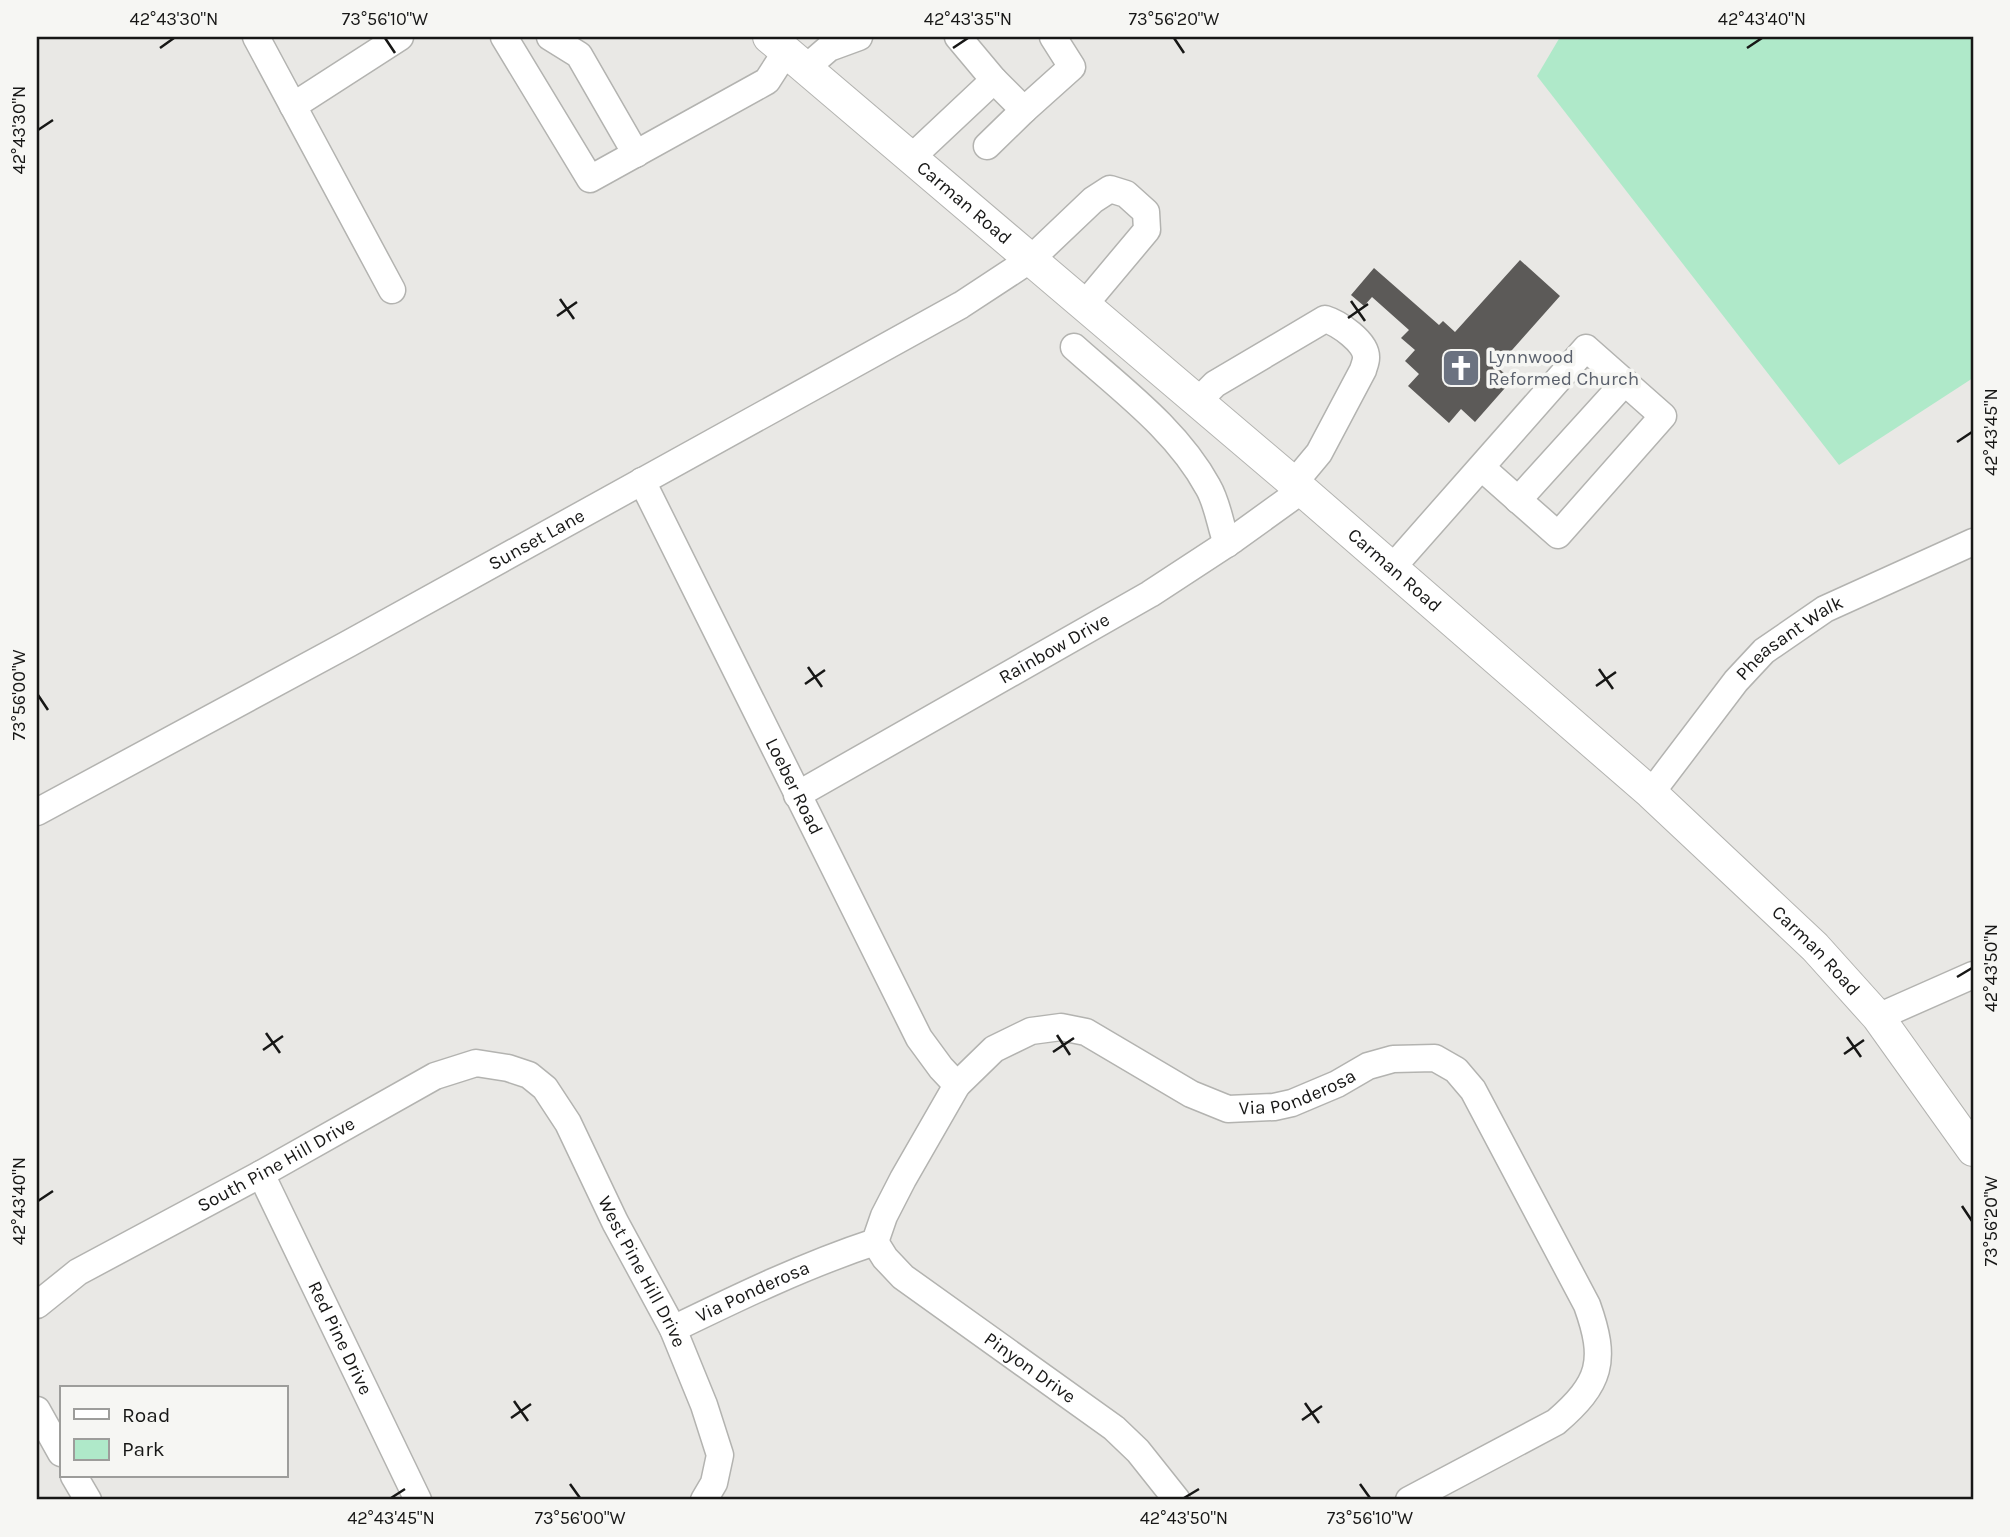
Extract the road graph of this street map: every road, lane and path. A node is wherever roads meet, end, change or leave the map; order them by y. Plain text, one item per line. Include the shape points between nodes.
1 (256, 37) edge
2 (400, 37) edge
3 (504, 37) edge
4 (550, 37) edge
5 (859, 37) edge
6 (958, 37) edge
7 (1053, 37) edge
8 (787, 51) edge
9 (995, 80) junction
10 (293, 106) junction
11 (1024, 110) junction
12 (987, 146) dead end
13 (636, 154) junction
14 (912, 157) junction
15 (1031, 259) junction
16 (392, 290) dead end
17 (1084, 304) junction
18 (1074, 347) dead end
19 (1625, 382) junction
20 (1198, 401) junction
21 (1481, 467) junction
22 (642, 481) junction
23 (1298, 486) junction
24 (1518, 500) junction
25 (1973, 542) edge
26 (1227, 544) junction
27 (1392, 568) junction
28 (1651, 793) junction
29 (797, 795) junction
30 (37, 812) edge
31 (1973, 975) edge
32 (1878, 1017) junction
33 (529, 1075) joint
34 (957, 1085) junction
35 (1973, 1150) edge
36 (261, 1174) junction
37 (875, 1242) junction
38 (37, 1305) edge
39 (673, 1329) junction
40 (37, 1410) edge
41 (60, 1451) edge
42 (75, 1478) edge
43 (709, 1492) edge
44 (88, 1500) edge
45 (418, 1500) edge
46 (1177, 1500) edge
47 (1409, 1500) edge

1 - 10 street
2 - 10 street
3 - 13 street via 590,179
4 - 13 street via 579,55
5 - 8 street via 829,48
6 - 9 street
7 - 11 street via 1072,67
8 - 13 street via 767,81
8 - 14 main road, Carman Road
9 - 11 street
9 - 14 street
10 - 16 street
11 - 12 street
14 - 15 main road, Carman Road
15 - 17 main road, Carman Road
15 - 17 street, Sunset Lane via 1093,200 1110,189 1126,194 1146,212 1147,230
15 - 22 street, Sunset Lane via 961,305
17 - 20 main road, Carman Road
18 - 26 street via 1189,457 1210,489
19 - 21 street via 1586,348
19 - 24 street
19 - 24 street via 1664,416 1558,535
20 - 23 main road, Carman Road
20 - 23 street, Rainbow Drive via 1215,384 1325,318 1338,323 1364,348 1363,370
21 - 24 street
21 - 27 street
22 - 29 street, Loeber Road
22 - 30 street, Sunset Lane
23 - 26 street, Rainbow Drive
23 - 27 main road, Carman Road
25 - 28 street, Pheasant Walk via 1825,609 1765,652 1736,681
26 - 29 street, Rainbow Drive via 1150,594
27 - 28 main road, Carman Road
28 - 32 main road, Carman Road via 1815,947
29 - 34 street, Loeber Road via 919,1038
31 - 32 street
32 - 35 main road, Carman Road
33 - 36 street, South Pine Hill Drive via 475,1063 435,1076
33 - 39 street, West Pine Hill Drive via 545,1088 568,1123
34 - 37 street, Via Ponderosa via 902,1178
34 - 47 street, Via Ponderosa via 995,1049 1031,1031 1061,1027 1086,1032 1191,1094 1228,1109 1293,1103 1367,1066 1393,1059 1435,1058 1456,1070 1473,1090 1587,1305 1600,1355 1584,1394 1556,1422
36 - 38 street, South Pine Hill Drive via 78,1272
36 - 45 street, Red Pine Drive
37 - 39 street, Via Ponderosa via 824,1259
37 - 46 street, Pinyon Drive via 903,1278 1114,1427
39 - 43 street, West Pine Hill Drive via 720,1455
40 - 41 street
42 - 44 street

